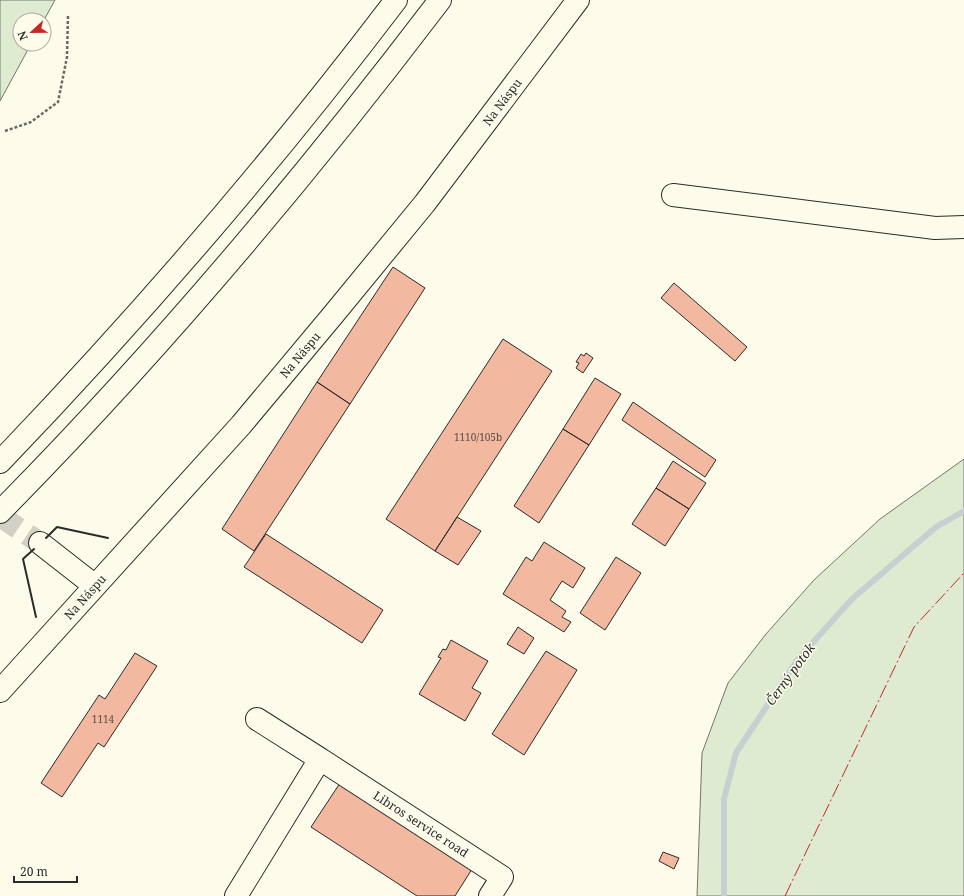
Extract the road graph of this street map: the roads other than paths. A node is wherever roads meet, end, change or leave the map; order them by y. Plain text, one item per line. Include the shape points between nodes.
1 (396, 0) edge
2 (440, 0) edge
3 (578, 0) edge
4 (673, 195) dead end
5 (964, 227) edge
6 (0, 462) edge
7 (0, 512) edge
8 (40, 543) tunnel mouth
9 (95, 586) junction
10 (0, 691) edge
11 (257, 719) dead end
12 (320, 759) junction
13 (236, 896) edge
14 (490, 896) edge

1 - 6 main road via 223,216 64,396
2 - 7 main road via 328,144 247,242 155,347
3 - 9 main road, Na Náspu via 425,203 333,316 241,425
4 - 5 main road via 935,228
8 - 9 main road
9 - 10 main road, Na Náspu
11 - 12 main road
12 - 13 main road
12 - 14 main road, Libros service road via 502,877

